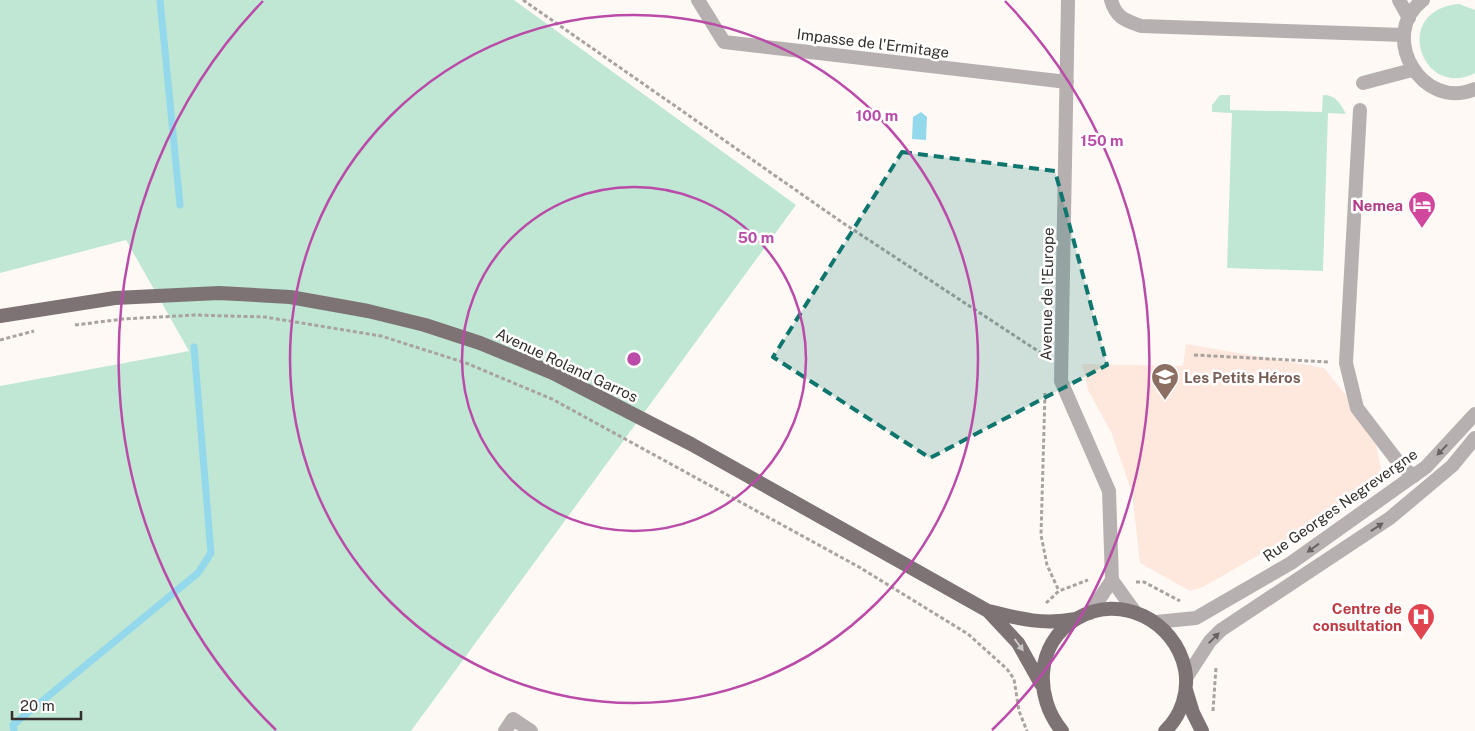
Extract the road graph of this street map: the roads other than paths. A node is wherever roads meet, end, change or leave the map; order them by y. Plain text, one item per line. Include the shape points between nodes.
1 (698, 0) edge
2 (1068, 0) edge
3 (1111, 0) edge
4 (1399, 0) edge
5 (1423, 0) edge
6 (1409, 18) junction
7 (1404, 35) junction
8 (1412, 70) junction
9 (1067, 82) junction
10 (1363, 83) dead end
11 (1475, 89) edge
12 (1360, 110) dead end
13 (0, 316) edge
14 (1475, 414) edge
15 (1475, 438) edge
16 (1414, 476) junction
17 (1112, 580) junction
18 (988, 611) junction
19 (1136, 612) junction
20 (1090, 613) junction
21 (1076, 619) junction
22 (1156, 622) junction
23 (1186, 684) junction
24 (1042, 686) junction
25 (506, 731) edge
26 (531, 731) edge
27 (1062, 731) edge
28 (1165, 731) edge
29 (1202, 731) edge

1 - 9 street, Impasse de l'Ermitage via 724,42
2 - 9 street, Avenue de l'Europe
3 - 7 street via 1114,12 1141,26
4 - 6 street
5 - 6 street
6 - 7 street
7 - 8 street
8 - 10 street
8 - 11 street via 1425,83 1450,93
9 - 17 street, Avenue de l'Europe via 1061,381 1109,491
12 - 16 street via 1346,363 1357,408 1402,467
13 - 18 main road, Avenue Roland Garros via 115,298 219,293 290,297 425,325 553,373 691,444
14 -> 16 street, Rue Georges Negrevergne
23 -> 15 street via 1210,641 1221,630 1390,518 1452,466
16 -> 22 street, Rue Georges Negrevergne via 1291,563 1196,618
17 - 19 street
17 - 20 street
18 - 21 main road, Avenue Roland Garros via 1030,621 1054,623
18 -> 24 main road, Avenue Roland Garros via 1018,643
19 - 20 main road via 1113,608
19 - 22 main road
20 - 21 main road
21 - 24 main road via 1050,648 1043,666
22 - 23 main road via 1172,637 1182,656
23 - 28 main road via 1181,709
23 - 29 main road via 1193,714
24 - 27 main road via 1052,719
25 - 26 street via 513,719

